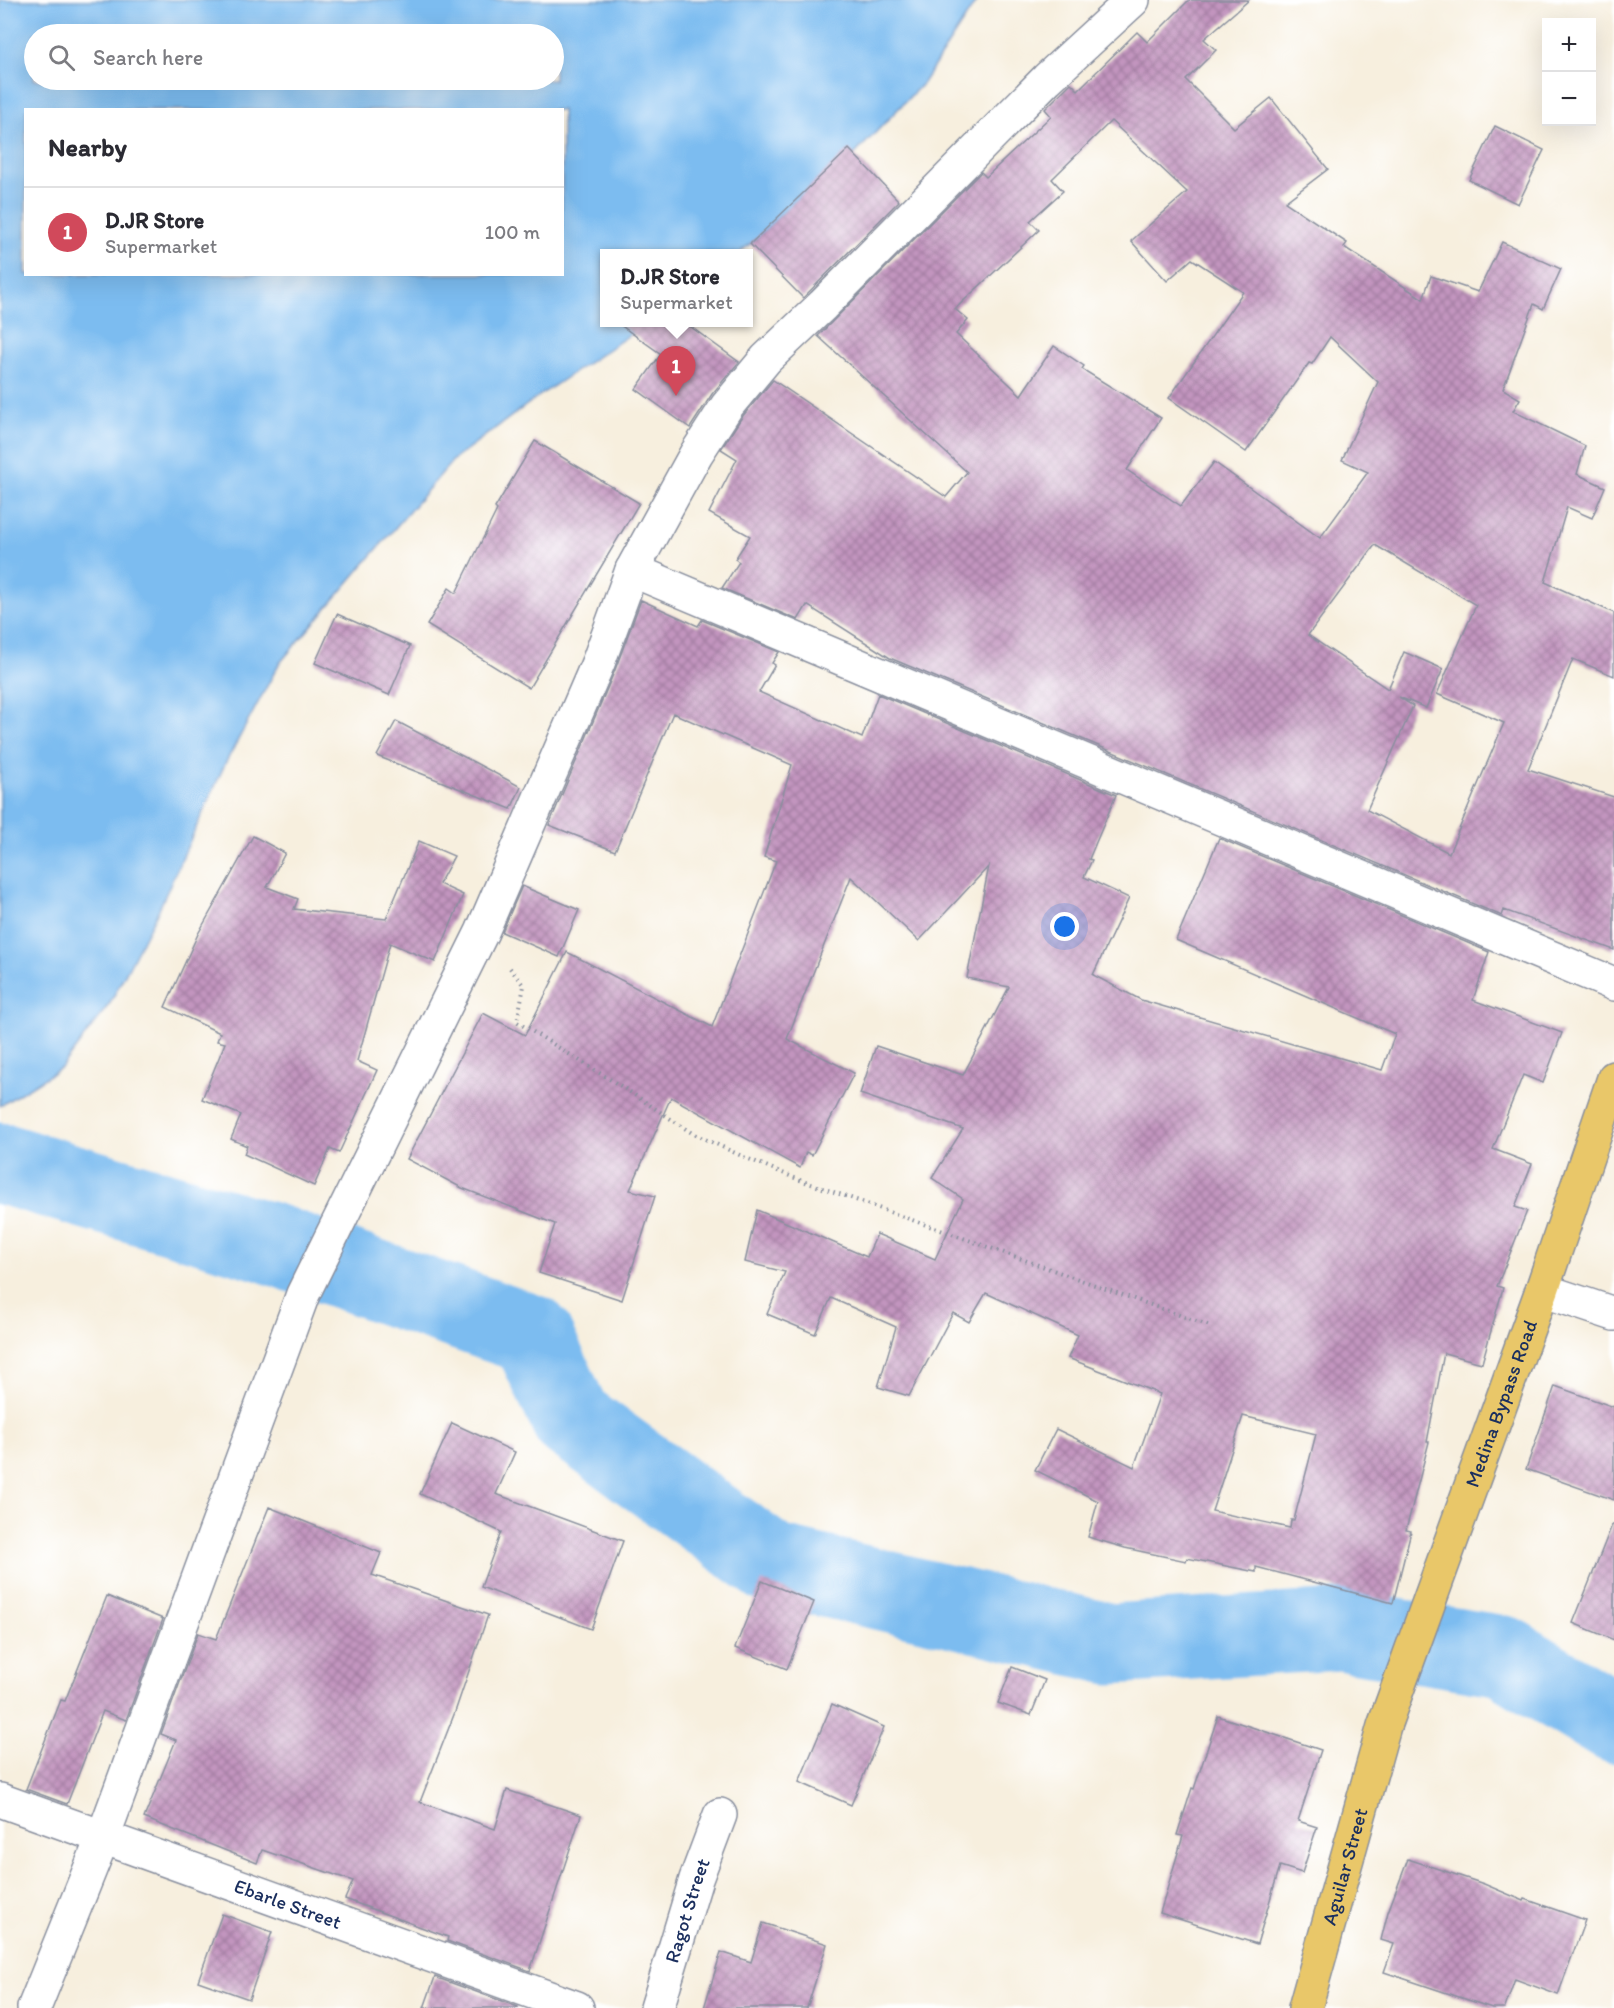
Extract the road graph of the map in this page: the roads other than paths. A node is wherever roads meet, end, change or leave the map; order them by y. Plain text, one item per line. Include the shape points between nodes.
1 (1133, 0) edge
2 (632, 570) junction
3 (1614, 984) edge
4 (1614, 1078) edge
5 (1542, 1290) junction
6 (1614, 1314) edge
7 (1384, 1726) joint
8 (0, 1800) edge
9 (720, 1815) dead end
10 (103, 1837) junction
11 (34, 2008) edge
12 (576, 2008) edge
13 (657, 2008) edge
14 (1305, 2008) edge

1 - 2 street via 1047,79 766,359 727,406 696,454
2 - 3 street
2 - 10 street via 598,663 482,932 303,1294
4 - 5 main road, Medina Bypass Road
5 - 6 street
5 - 7 main road, Medina Bypass Road
7 - 14 main road, Aguilar Street
8 - 10 street, Ebarle Street
9 - 13 street, Ragot Street
10 - 11 street
10 - 12 street, Ebarle Street

